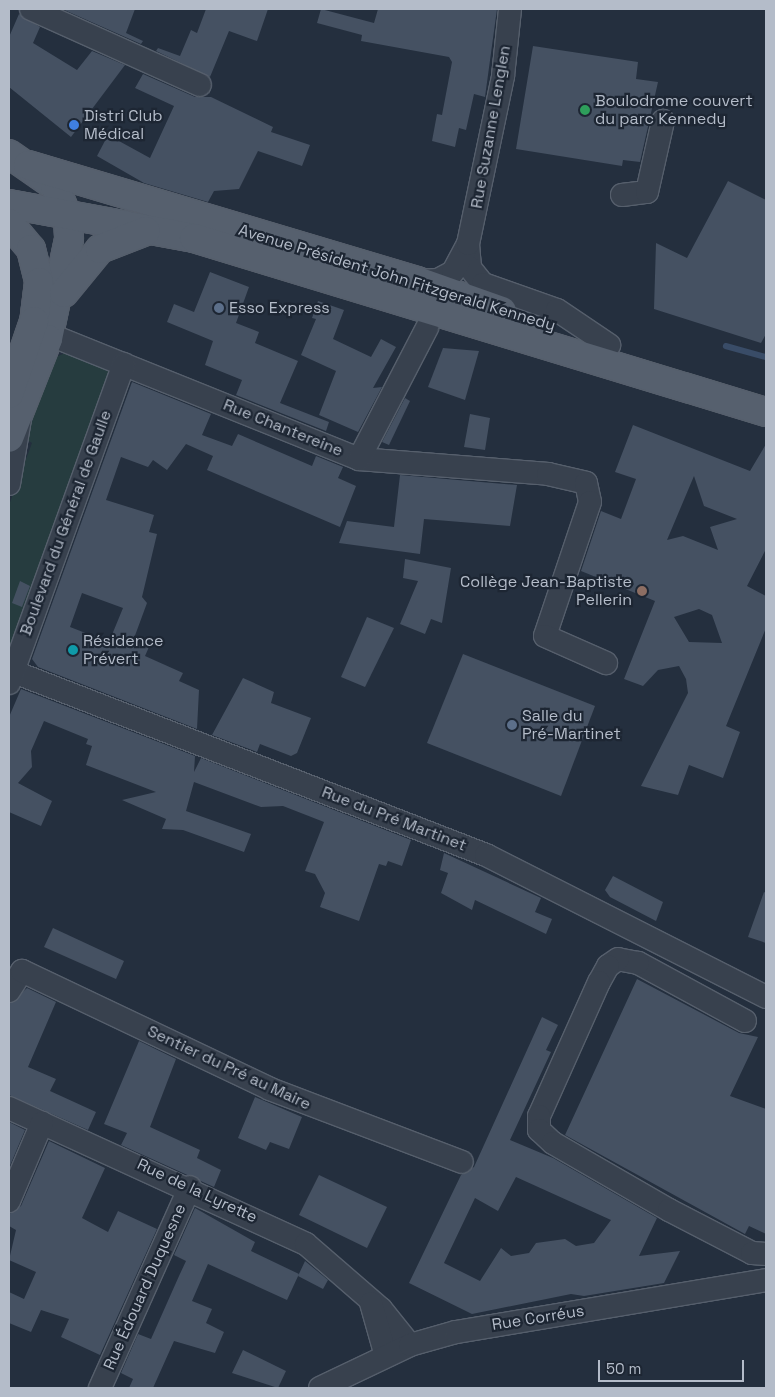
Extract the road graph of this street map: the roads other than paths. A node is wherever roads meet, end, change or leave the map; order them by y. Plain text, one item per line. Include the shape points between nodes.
1 (30, 9) edge
2 (510, 9) edge
3 (200, 85) dead end
4 (663, 121) dead end
5 (18, 159) edge
6 (622, 195) dead end
7 (9, 204) edge
8 (68, 218) junction
9 (9, 223) edge
10 (156, 229) junction
11 (468, 244) junction
12 (417, 281) junction
13 (58, 303) junction
14 (427, 328) dead end
15 (41, 331) junction
16 (609, 345) junction
17 (124, 364) junction
18 (766, 394) edge
19 (14, 404) edge
20 (766, 412) edge
21 (9, 438) edge
22 (359, 459) junction
23 (9, 484) edge
24 (606, 663) dead end
25 (10, 674) edge
26 (9, 991) edge
27 (766, 997) edge
28 (745, 1021) dead end
29 (9, 1108) edge
30 (42, 1123) junction
31 (462, 1162) dead end
32 (190, 1187) junction
33 (9, 1201) edge
34 (766, 1254) edge
35 (766, 1280) edge
36 (370, 1300) junction
37 (410, 1345) junction
38 (386, 1356) junction
39 (335, 1385) edge
40 (100, 1388) edge

1 - 3 street
2 - 11 street, Rue Suzanne Lenglen via 502,76
4 - 6 street via 647,192
5 - 8 main road via 55,186
5 - 12 main road, Avenue Président John Fitzgerald Kennedy
7 - 8 main road, Avenue Président John Fitzgerald Kennedy
8 - 10 main road, Avenue Président John Fitzgerald Kennedy
8 - 13 main road
9 - 15 main road via 31,250 38,268
10 - 13 main road via 124,237 100,249
10 - 20 main road, Avenue Président John Fitzgerald Kennedy via 289,265
11 - 12 street, Rue Suzanne Lenglen via 453,272 438,280
11 - 16 street, Rue Suzanne Lenglen via 470,268 476,280 557,310
12 - 16 main road, Avenue Président John Fitzgerald Kennedy
13 - 15 main road
14 - 22 street
15 - 17 street, Rue Chantereine
15 - 19 main road
16 - 18 main road, Avenue Président John Fitzgerald Kennedy
17 - 22 street, Rue Chantereine
17 - 25 street, Boulevard du Général de Gaulle
19 - 21 main road
19 - 23 street via 17,456
22 - 24 street, Rue Chantereine via 548,474 586,483 590,502 545,636
25 - 27 street, Rue du Pré Martinet via 486,854
26 - 31 street, Sentier du Pré au Maire via 22,971 270,1089
28 - 34 street via 638,963 618,959 608,966 599,982 539,1116 539,1130 554,1143 669,1210 752,1254
29 - 30 street, Rue de la Lyrette
30 - 32 street, Rue de la Lyrette
30 - 33 street
32 - 36 street, Rue de la Lyrette via 311,1247
32 - 40 street, Rue Édouard Duquesne
35 - 37 street, Rue Corréus via 456,1332
36 - 37 street, Rue de la Lyrette
36 - 38 street
37 - 38 street, Rue Corréus
38 - 39 street, Rue Corréus

